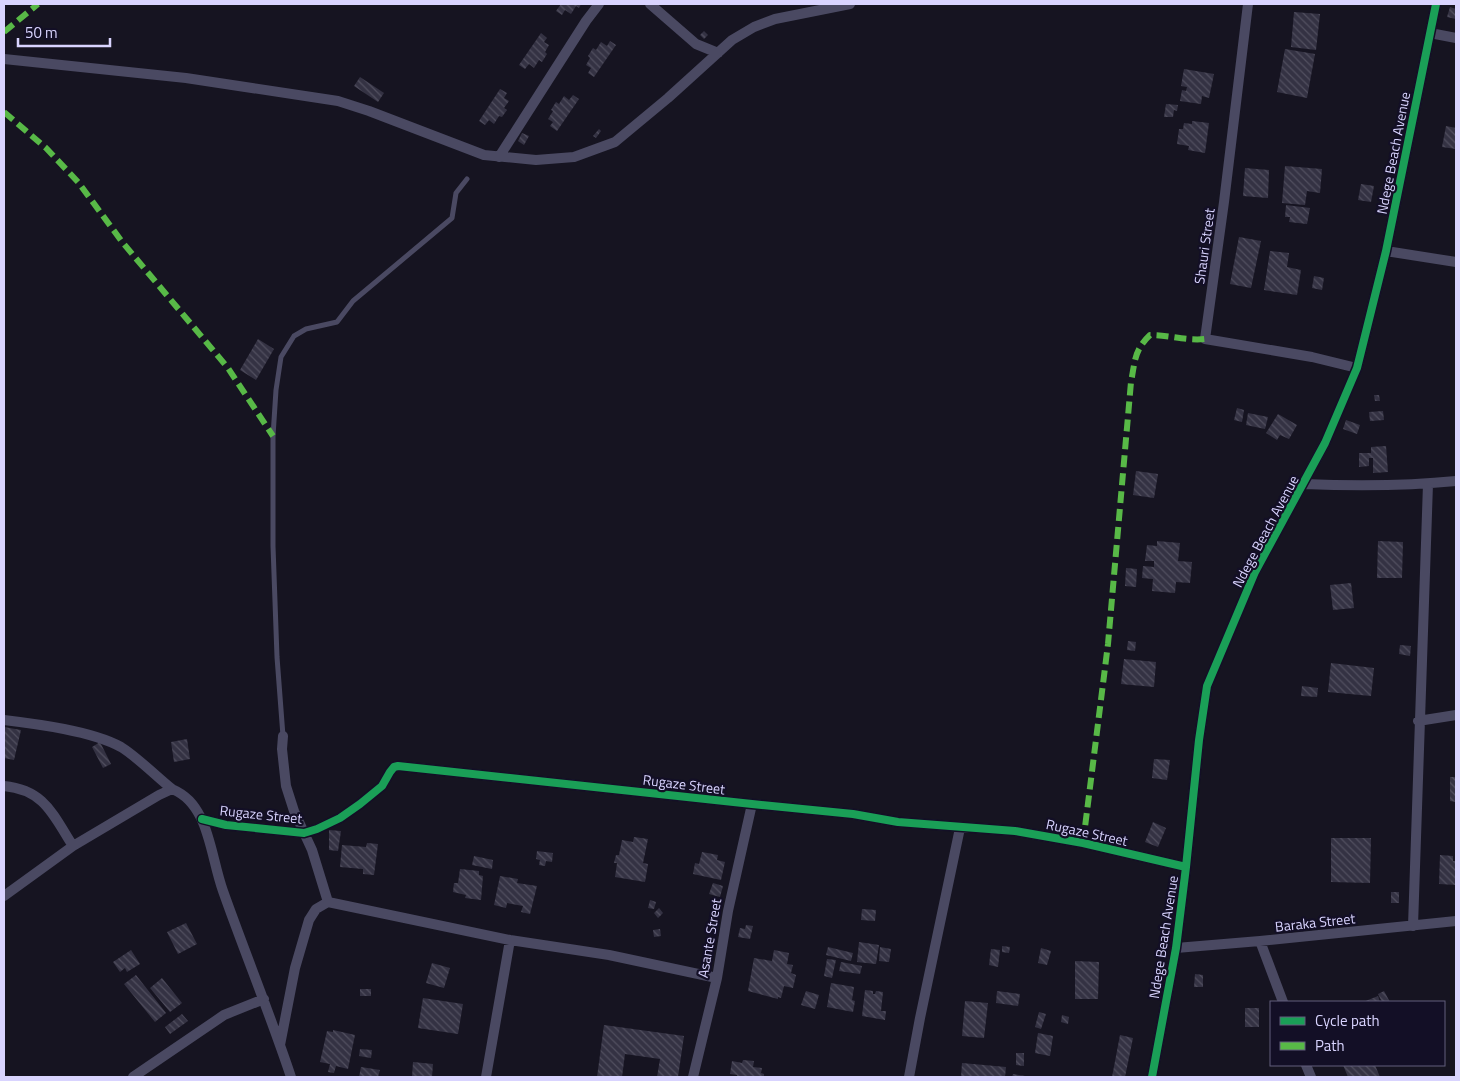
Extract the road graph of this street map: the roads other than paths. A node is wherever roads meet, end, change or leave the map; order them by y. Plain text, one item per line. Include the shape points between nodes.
1 (599, 4) edge
2 (650, 4) edge
3 (850, 4) edge
4 (1248, 4) edge
5 (1436, 4) edge
6 (1430, 33) junction
7 (1456, 38) edge
8 (718, 53) junction
9 (4, 59) edge
10 (499, 156) junction
11 (467, 179) dead end
12 (1386, 250) junction
13 (1456, 262) edge
14 (1357, 368) junction
15 (1456, 482) edge
16 (1304, 484) junction
17 (1428, 484) junction
18 (1456, 715) edge
19 (4, 720) edge
20 (1418, 722) junction
21 (282, 736) joint
22 (4, 786) edge
23 (172, 789) junction
24 (752, 804) junction
25 (202, 819) junction
26 (960, 828) junction
27 (304, 833) junction
28 (73, 846) junction
29 (1186, 868) junction
30 (4, 896) edge
31 (328, 902) junction
32 (1456, 921) edge
33 (1412, 926) junction
34 (510, 940) junction
35 (1260, 941) junction
36 (1176, 948) junction
37 (717, 978) junction
38 (264, 999) junction
39 (1283, 1001) edge
40 (280, 1045) junction
41 (132, 1077) edge
42 (291, 1077) edge
43 (486, 1077) edge
44 (693, 1077) edge
45 (909, 1077) edge
46 (1152, 1077) edge

1 - 10 street
2 - 8 street via 696,44
3 - 8 street via 775,19 732,40
4 - 14 street, Shauri Street via 1206,339
5 - 6 street, Ndege Beach Avenue
6 - 7 street
6 - 12 street, Ndege Beach Avenue
8 - 10 street via 615,142 574,157 536,160
9 - 10 street via 186,78 338,101 484,155
11 - 21 lane via 456,193 452,218 353,301 337,322 306,329 294,336 281,357 273,436 273,546
12 - 13 street
12 - 14 street, Ndege Beach Avenue
14 - 16 street, Ndege Beach Avenue
15 - 17 street
16 - 17 street
16 - 29 street, Ndege Beach Avenue via 1255,572 1207,686
17 - 20 street
18 - 20 street
19 - 23 street via 100,738 122,748
20 - 33 street
21 - 27 street via 286,786
22 - 28 street via 20,788 42,800
23 - 25 street via 190,800
23 - 28 street
24 - 26 street, Rugaze Street
24 - 27 street, Rugaze Street via 398,766 382,786 360,804 340,818
24 - 37 street, Asante Street
25 - 27 street, Rugaze Street via 226,825
25 - 38 street via 222,890
26 - 29 street, Rugaze Street via 1015,831 1083,843
26 - 45 street
27 - 31 street
28 - 30 street
29 - 36 street, Ndege Beach Avenue
31 - 34 street
31 - 40 street via 316,909 309,920
32 - 33 street, Baraka Street
33 - 35 street, Baraka Street
34 - 37 street via 609,955
34 - 43 street
35 - 36 street, Baraka Street
35 - 39 street
36 - 46 street, Ndege Beach Avenue
37 - 44 street, Asante Street
38 - 40 street
38 - 41 street via 224,1015
40 - 42 street

